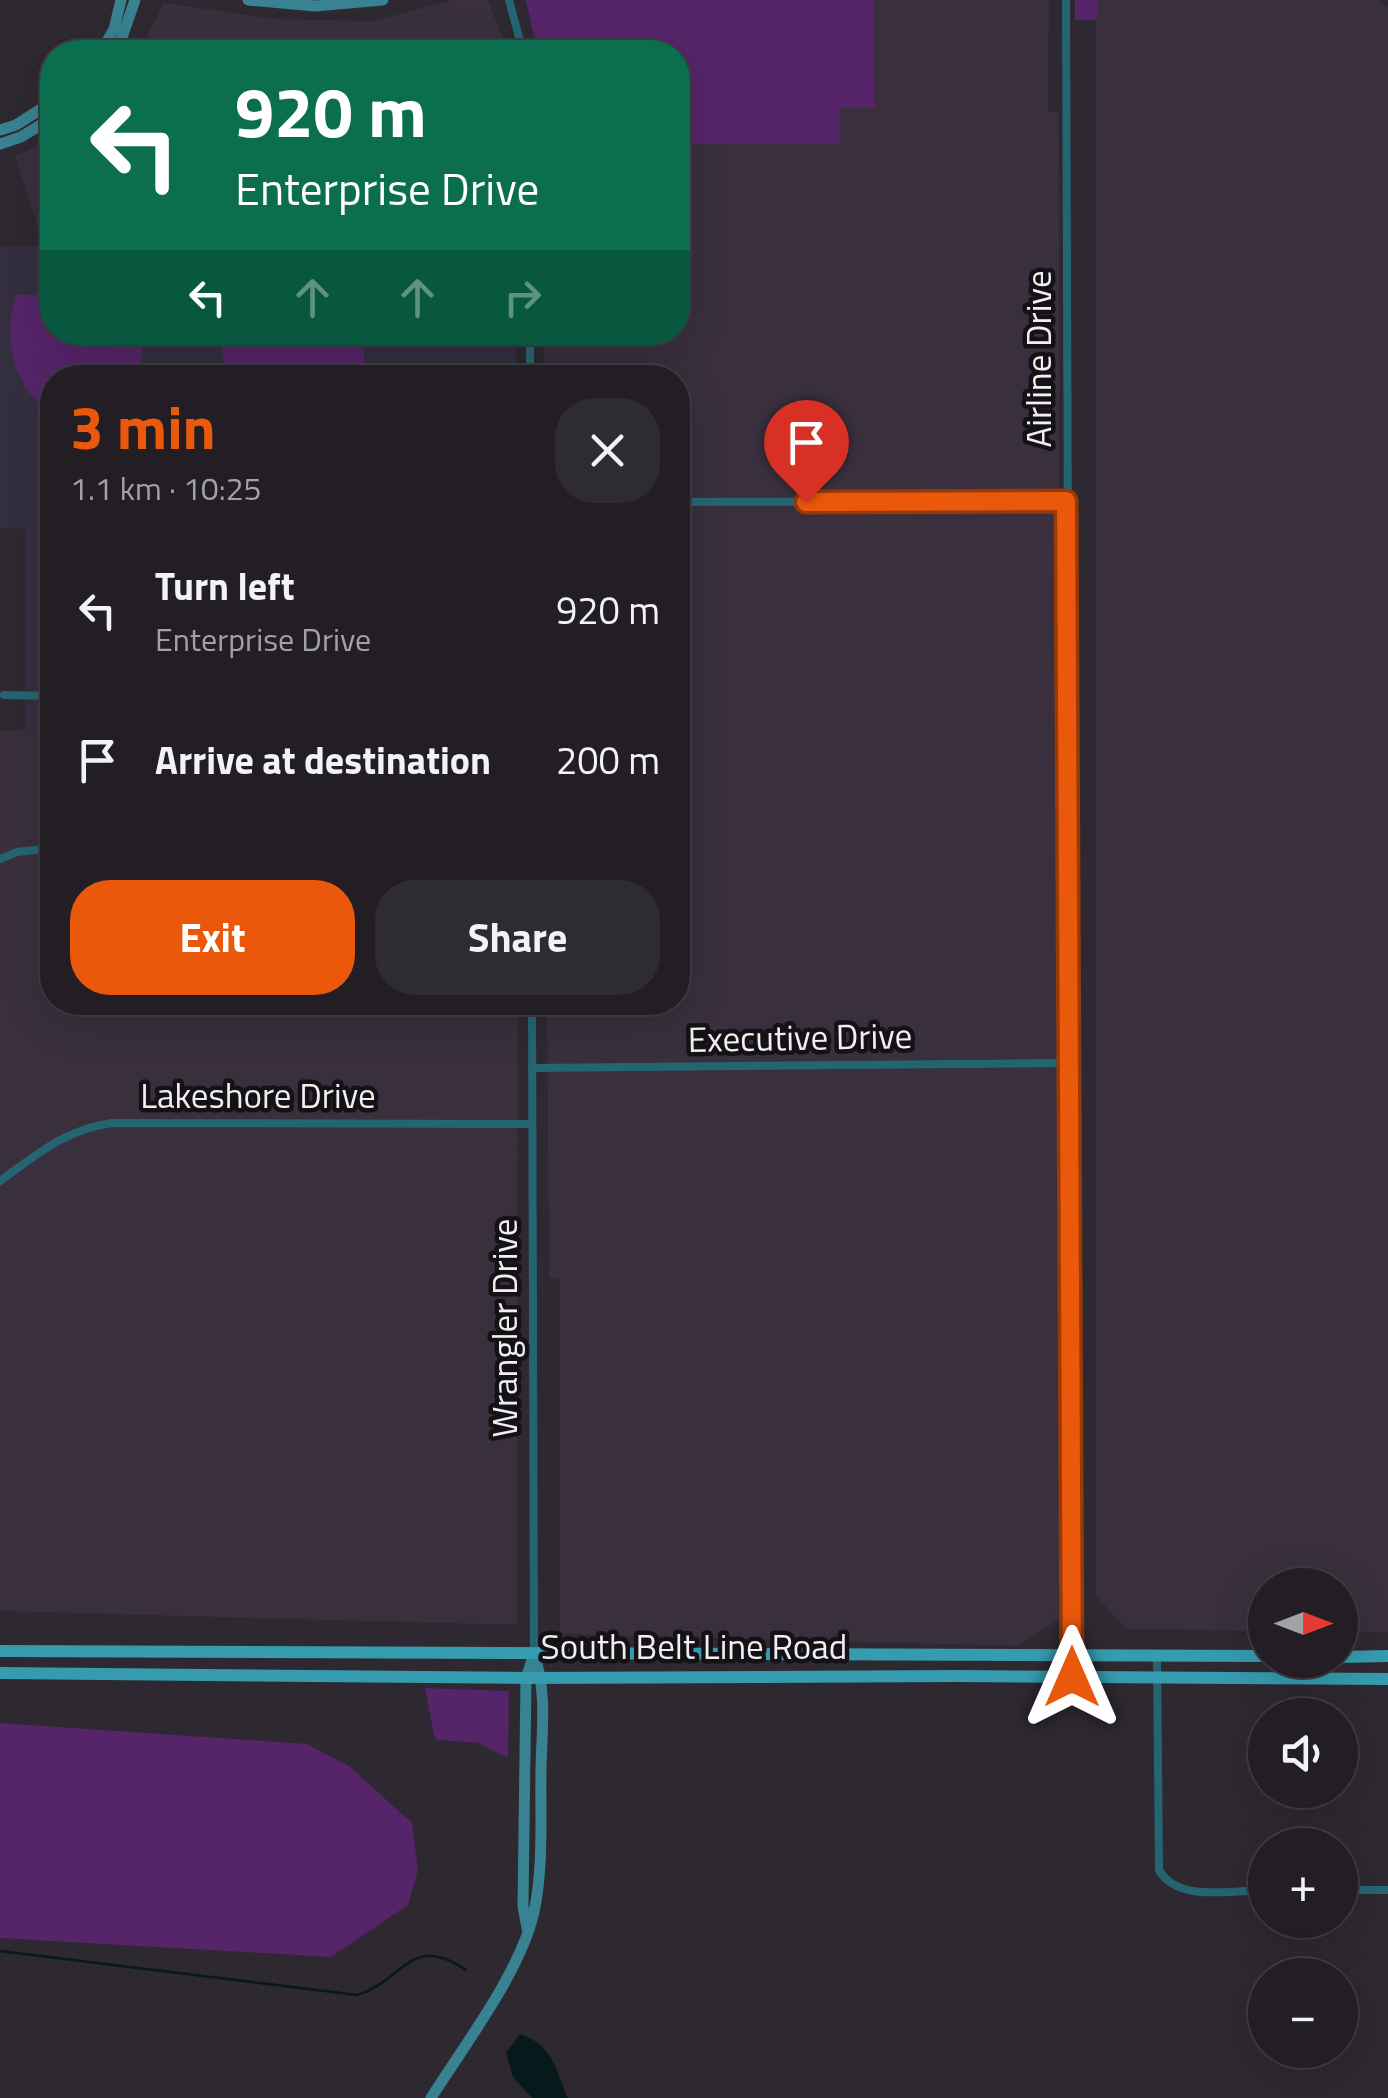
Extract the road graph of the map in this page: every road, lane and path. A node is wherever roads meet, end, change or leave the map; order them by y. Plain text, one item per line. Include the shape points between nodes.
1 (122, 0) edge
2 (135, 0) edge
3 (248, 0) edge
4 (382, 0) edge
5 (509, 0) edge
6 (1066, 0) edge
7 (326, 3) edge
8 (108, 40) edge
9 (122, 40) edge
10 (520, 40) edge
11 (40, 110) edge
12 (40, 125) edge
13 (0, 130) edge
14 (0, 144) edge
15 (1066, 501) junction
16 (690, 502) edge
17 (4, 695) dead end
18 (40, 696) edge
19 (40, 849) edge
20 (0, 859) edge
21 (532, 1015) edge
22 (1069, 1063) junction
23 (532, 1068) junction
24 (532, 1124) junction
25 (0, 1181) edge
26 (0, 1651) edge
27 (99, 1652) junction
28 (534, 1654) junction
29 (824, 1655) junction
30 (1157, 1655) junction
31 (1072, 1656) junction
32 (1248, 1656) edge
33 (1358, 1656) edge
34 (1388, 1656) edge
35 (0, 1672) edge
36 (98, 1673) junction
37 (823, 1676) junction
38 (1072, 1677) junction
39 (526, 1678) junction
40 (542, 1678) junction
41 (1156, 1679) junction
42 (1388, 1679) edge
43 (524, 1834) junction
44 (539, 1834) junction
45 (1248, 1890) edge
46 (1358, 1890) edge
47 (1388, 1890) edge
48 (527, 1928) junction
49 (430, 2098) edge

1 - 8 street
2 - 9 street
3 - 7 street
4 - 7 street
5 - 10 street
6 - 15 street, Airline Drive
11 - 13 street
12 - 14 street
15 - 16 street
15 - 22 street, Airline Drive
17 - 18 street
19 - 20 street
21 - 23 street, Wrangler Drive
22 - 23 street, Executive Drive
22 - 31 street, Airline Drive
23 - 24 street, Wrangler Drive
24 - 25 street, Lakeshore Drive via 112,1123 58,1139
24 - 28 street, Wrangler Drive
26 - 27 main road, South Belt Line Road
27 - 28 main road, South Belt Line Road
27 - 36 main road
28 - 29 main road, South Belt Line Road
28 - 39 street
28 - 40 street
29 - 31 main road, South Belt Line Road
29 - 37 main road
30 - 31 main road, South Belt Line Road
30 - 32 main road, South Belt Line Road
30 - 41 street
31 - 38 street, Airline Drive
33 - 34 main road
35 - 36 main road, South Belt Line Road
36 - 39 main road, South Belt Line Road
37 - 38 main road, South Belt Line Road
37 - 40 main road, South Belt Line Road
38 - 41 main road, South Belt Line Road
39 - 40 main road, South Belt Line Road
39 - 43 street
40 - 44 street
41 - 42 main road, South Belt Line Road
41 - 45 street via 1159,1870 1174,1887
43 - 44 street
43 - 48 street
44 - 48 street
46 - 47 street
48 - 49 street via 512,1969

